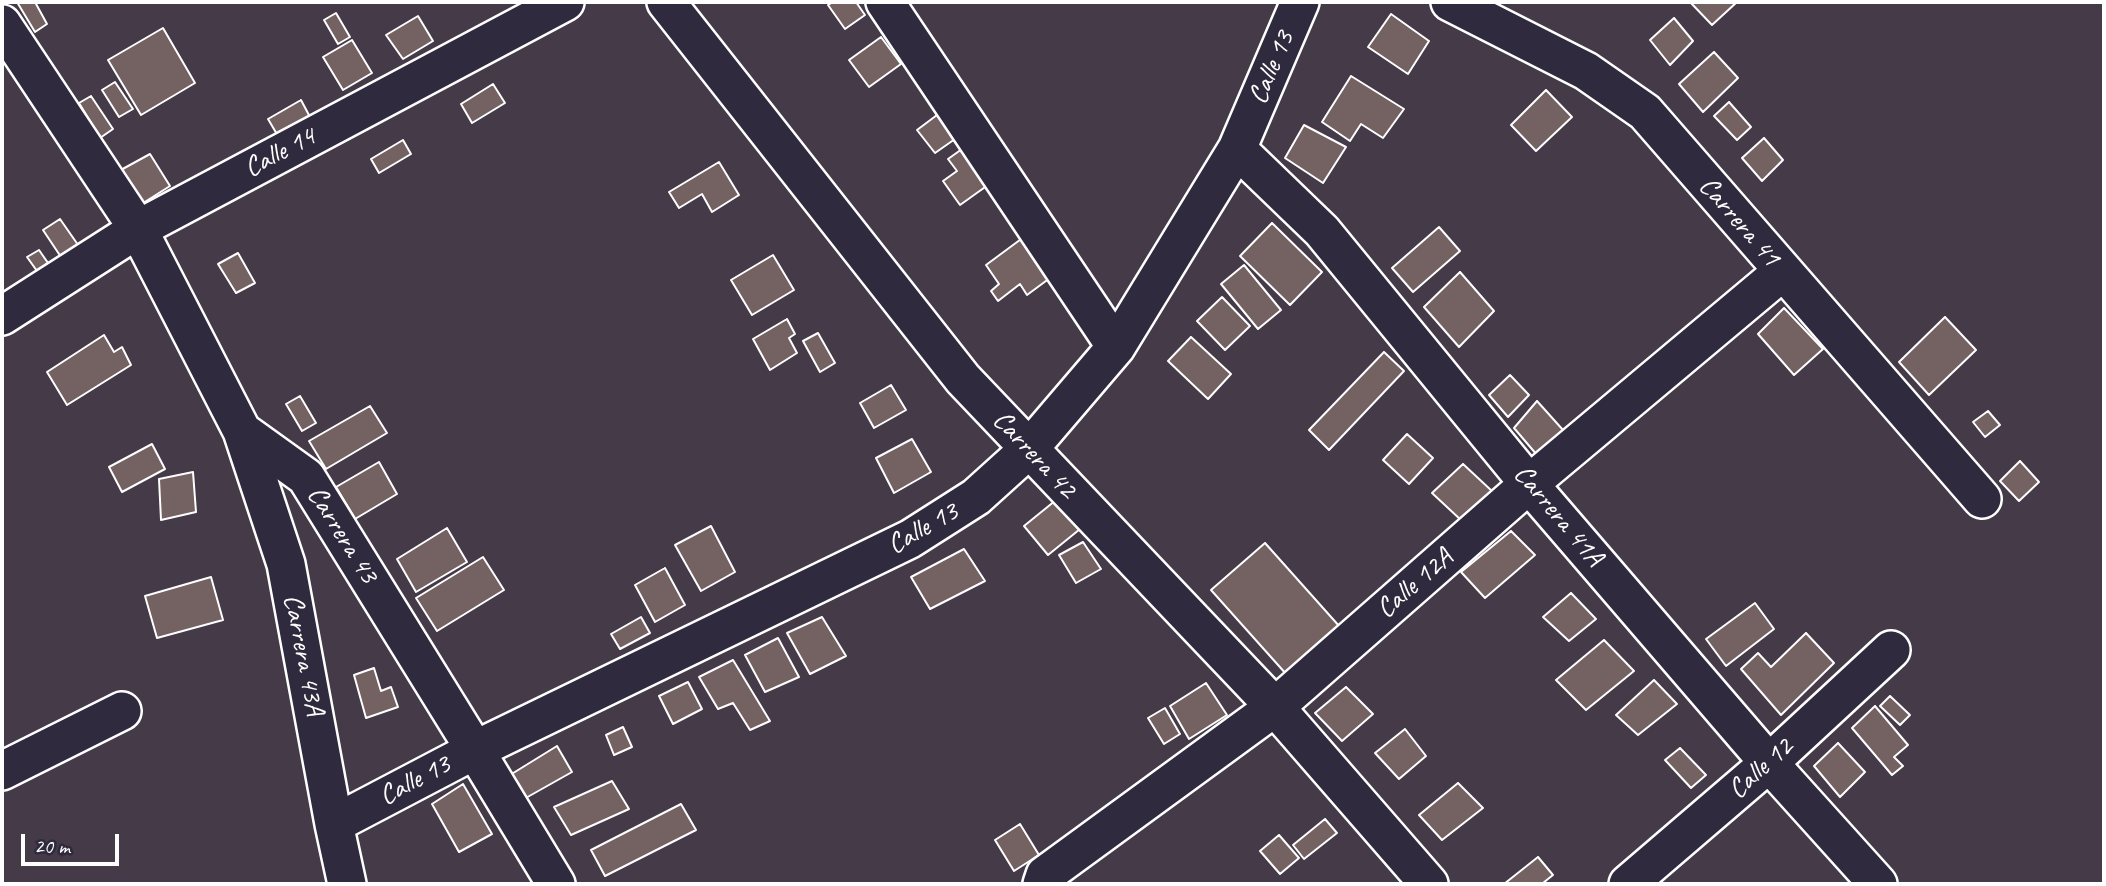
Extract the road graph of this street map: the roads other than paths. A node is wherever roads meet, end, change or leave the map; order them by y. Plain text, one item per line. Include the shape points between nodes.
1 (565, 2) edge
2 (666, 2) edge
3 (885, 2) edge
4 (1300, 2) edge
5 (1450, 2) edge
6 (2, 24) edge
7 (1237, 149) junction
8 (138, 229) junction
9 (1782, 272) junction
10 (2, 316) edge
11 (1116, 347) junction
12 (242, 431) junction
13 (1028, 450) junction
14 (1529, 484) junction
15 (1982, 499) dead end
16 (1891, 650) dead end
17 (1275, 707) junction
18 (122, 711) dead end
19 (475, 750) junction
20 (1769, 763) junction
21 (2, 771) edge
22 (334, 824) junction
23 (347, 884) edge
24 (556, 884) edge
25 (1042, 884) edge
26 (1429, 884) edge
27 (1628, 884) edge
28 (1878, 884) edge

1 - 8 street, Calle 14
2 - 13 street, Carrera 42 via 963,379
3 - 11 street
4 - 7 street, Calle 13
5 - 9 street, Carrera 41 via 1586,71 1645,113
6 - 8 street, Carrera 43
7 - 11 street, Calle 13
7 - 14 street, Carrera 41A via 1322,231
8 - 10 street, Calle 14
8 - 12 street, Carrera 43
9 - 14 street, Calle 12A
9 - 15 street, Carrera 41
11 - 13 street, Calle 13
12 - 19 street, Carrera 43 via 306,477
12 - 22 street, Carrera 43A via 286,564
13 - 17 street, Carrera 42
13 - 19 street, Calle 13 via 976,497 910,540
14 - 17 street, Calle 12A
14 - 20 street, Carrera 41A
16 - 20 street, Calle 12
17 - 25 street, Calle 12A via 1045,874
17 - 26 street, Carrera 42
18 - 21 street
19 - 22 street, Calle 13
19 - 24 street, Carrera 43
20 - 27 street, Calle 12
20 - 28 street, Carrera 41A
22 - 23 street, Carrera 43A

